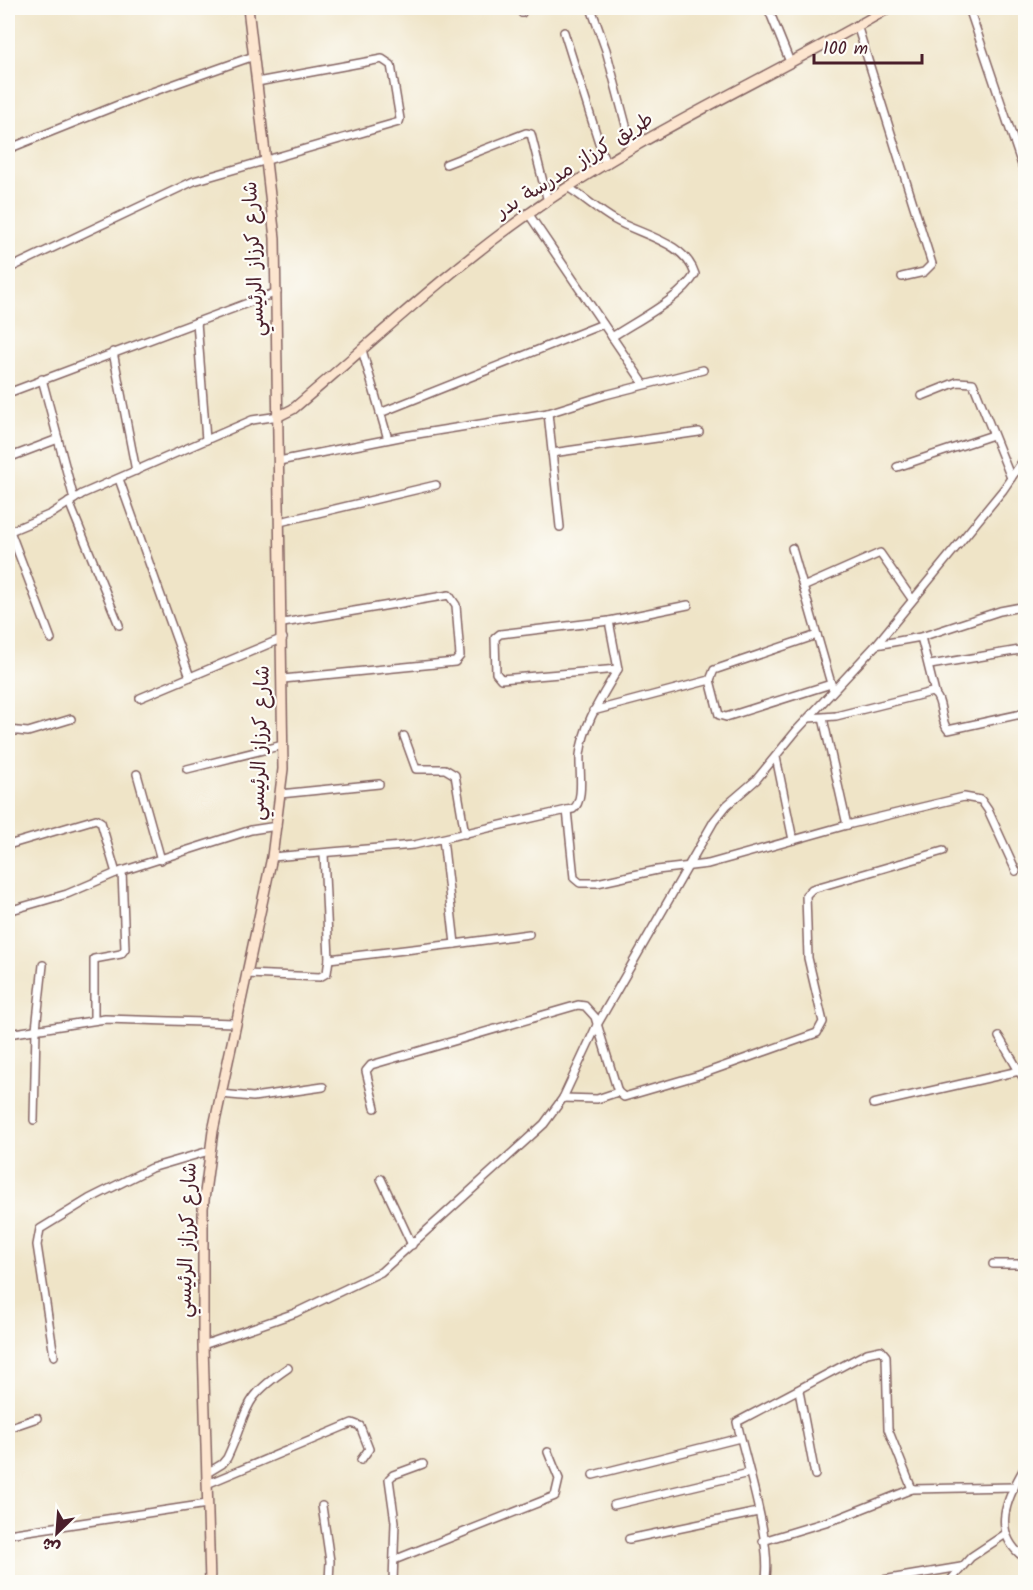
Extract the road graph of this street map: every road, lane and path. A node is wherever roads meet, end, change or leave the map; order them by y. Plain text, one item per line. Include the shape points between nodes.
1 (248, 8) edge
2 (591, 8) edge
3 (768, 8) edge
4 (889, 8) edge
5 (969, 8) edge
6 (857, 25) junction
7 (564, 32) dead end
8 (254, 56) junction
9 (790, 62) junction
10 (257, 82) junction
11 (632, 148) junction
12 (8, 149) edge
13 (267, 159) junction
14 (446, 164) dead end
15 (606, 165) junction
16 (1026, 177) edge
17 (569, 188) junction
18 (548, 202) junction
19 (528, 213) junction
20 (8, 269) edge
21 (902, 277) dead end
22 (277, 292) junction
23 (197, 322) junction
24 (603, 324) junction
25 (612, 337) junction
26 (362, 350) junction
27 (113, 352) junction
28 (703, 370) dead end
29 (42, 379) junction
30 (644, 384) junction
31 (8, 393) edge
32 (922, 396) dead end
33 (548, 412) junction
34 (381, 413) junction
35 (279, 416) junction
36 (699, 432) dead end
37 (993, 435) junction
38 (58, 439) junction
39 (388, 439) junction
40 (206, 440) junction
41 (552, 453) junction
42 (1026, 456) edge
43 (8, 458) edge
44 (279, 461) junction
45 (897, 467) dead end
46 (136, 471) junction
47 (1011, 478) junction
48 (119, 479) junction
49 (436, 485) dead end
50 (71, 500) junction
51 (280, 522) junction
52 (560, 527) dead end
53 (9, 532) edge
54 (792, 548) dead end
55 (803, 587) junction
56 (912, 599) junction
57 (688, 605) dead end
58 (1026, 606) edge
59 (609, 621) junction
60 (283, 623) junction
61 (119, 625) dead end
62 (817, 635) junction
63 (921, 637) junction
64 (283, 638) junction
65 (51, 639) dead end
66 (876, 645) junction
67 (1026, 650) edge
68 (930, 665) junction
69 (618, 669) junction
70 (190, 677) junction
71 (283, 679) junction
72 (710, 680) junction
73 (831, 684) junction
74 (834, 692) junction
75 (935, 693) junction
76 (140, 698) dead end
77 (593, 711) junction
78 (1026, 713) edge
79 (809, 718) junction
80 (823, 718) junction
81 (71, 719) dead end
82 (8, 729) edge
83 (404, 736) dead end
84 (283, 746) junction
85 (776, 757) junction
86 (187, 769) dead end
87 (137, 774) dead end
88 (379, 784) dead end
89 (280, 794) junction
90 (567, 810) junction
91 (847, 825) junction
92 (278, 826) junction
93 (465, 834) junction
94 (443, 839) junction
95 (793, 840) junction
96 (8, 845) edge
97 (943, 851) dead end
98 (324, 854) junction
99 (272, 857) junction
100 (161, 860) junction
101 (687, 868) junction
102 (1016, 871) dead end
103 (119, 872) junction
104 (8, 911) edge
105 (529, 934) dead end
106 (455, 944) junction
107 (329, 959) junction
108 (44, 965) dead end
109 (246, 974) junction
110 (94, 1019) junction
111 (235, 1023) junction
112 (597, 1025) junction
113 (36, 1029) junction
114 (8, 1034) edge
115 (999, 1037) dead end
116 (1019, 1071) junction
117 (1026, 1082) edge
118 (323, 1087) dead end
119 (618, 1092) junction
120 (220, 1094) junction
121 (563, 1098) junction
122 (873, 1104) dead end
123 (375, 1108) dead end
124 (34, 1120) dead end
125 (209, 1151) junction
126 (381, 1179) dead end
127 (412, 1245) junction
128 (993, 1264) dead end
129 (1026, 1264) edge
130 (203, 1345) junction
131 (54, 1356) dead end
132 (288, 1368) dead end
133 (799, 1391) junction
134 (37, 1418) dead end
135 (8, 1428) edge
136 (740, 1438) junction
137 (548, 1452) dead end
138 (361, 1460) dead end
139 (423, 1464) dead end
140 (1026, 1466) edge
141 (207, 1473) junction
142 (748, 1473) junction
143 (594, 1475) dead end
144 (815, 1475) dead end
145 (207, 1484) junction
146 (1014, 1487) junction
147 (912, 1489) junction
148 (207, 1504) junction
149 (614, 1505) dead end
150 (322, 1506) dead end
151 (758, 1512) junction
152 (8, 1534) edge
153 (1004, 1535) junction
154 (629, 1539) dead end
155 (763, 1541) junction
156 (1026, 1559) edge
157 (394, 1560) junction
158 (961, 1567) junction
159 (210, 1582) edge
160 (329, 1582) edge
161 (393, 1582) edge
162 (737, 1582) edge
163 (752, 1582) edge
164 (765, 1582) edge
165 (871, 1582) edge
166 (949, 1582) edge

1 - 8 street, شارع كرزاز الرئيسي
2 - 11 street
3 - 9 street
4 - 6 street, طريق كرزاز مدرسة بدر
5 - 16 street
6 - 9 street, طريق كرزاز مدرسة بدر
6 - 21 street via 932,264 924,272
7 - 15 street
8 - 10 street, شارع كرزاز الرئيسي
8 - 12 street
9 - 11 street, طريق كرزاز مدرسة بدر
10 - 13 street, شارع كرزاز الرئيسي
10 - 13 street via 382,59 391,65 400,119
11 - 15 street, طريق كرزاز مدرسة بدر
13 - 20 street via 161,195
13 - 22 street, شارع كرزاز الرئيسي
14 - 18 street via 531,134
15 - 17 street, طريق كرزاز مدرسة بدر
17 - 18 street, طريق كرزاز مدرسة بدر
17 - 25 street via 618,222 677,250 696,274 678,293
18 - 19 street, طريق كرزاز مدرسة بدر
19 - 24 street
19 - 26 street, طريق كرزاز مدرسة بدر
22 - 23 street
22 - 35 street, شارع كرزاز الرئيسي
23 - 27 street
23 - 40 street
24 - 25 street
24 - 34 street
25 - 30 street
26 - 34 street
26 - 35 street, طريق كرزاز مدرسة بدر via 293,409
27 - 29 street
27 - 46 street
28 - 30 street
29 - 31 street
29 - 38 street
30 - 33 street
32 - 37 street via 957,382 973,383
33 - 39 street
33 - 41 street
34 - 39 street
35 - 40 street via 252,420
35 - 44 street, شارع كرزاز الرئيسي
36 - 41 street
37 - 45 street
37 - 47 street
38 - 43 street
38 - 50 street
39 - 44 street
40 - 46 street
41 - 52 street
42 - 47 street
44 - 51 street, شارع كرزاز الرئيسي
46 - 48 street
47 - 56 street
48 - 50 street
48 - 70 street
49 - 51 street
50 - 53 street via 51,514
50 - 61 street
51 - 60 street, شارع كرزاز الرئيسي
53 - 65 street
54 - 55 street
55 - 56 street via 880,553
55 - 62 street
56 - 66 street
57 - 59 street
58 - 63 street
59 - 69 street
59 - 69 street via 497,635 496,673 501,679
60 - 64 street, شارع كرزاز الرئيسي
60 - 71 street via 449,595 456,605 460,656 455,662
62 - 72 street via 714,670
62 - 73 street
63 - 66 street
63 - 68 street
64 - 70 street
64 - 71 street, شارع كرزاز الرئيسي
66 - 74 street
67 - 68 street
68 - 75 street
69 - 77 street
70 - 76 street
71 - 84 street, شارع كرزاز الرئيسي
72 - 73 street via 719,715 724,718
72 - 77 street
73 - 74 street
74 - 79 street
75 - 78 street via 948,730
75 - 80 street
77 - 90 street via 581,753 579,802
79 - 80 street
79 - 85 street
80 - 91 street
81 - 82 street via 28,732
83 - 93 street via 416,769 445,769 455,775
84 - 86 street
84 - 89 street, شارع كرزاز الرئيسي
85 - 95 street
85 - 101 street via 721,812
87 - 100 street
88 - 89 street
89 - 92 street, شارع كرزاز الرئيسي
90 - 93 street
90 - 101 street via 574,878 580,883
91 - 95 street
91 - 102 street via 964,797 975,798 988,810
92 - 99 street, شارع كرزاز الرئيسي
92 - 100 street via 251,830
93 - 94 street
94 - 98 street
94 - 106 street
95 - 101 street
96 - 103 street via 96,819 101,822
97 - 119 street via 812,889 806,895 808,958 823,1022 817,1034 637,1094 624,1097
98 - 99 street
98 - 107 street
99 - 109 street, شارع كرزاز الرئيسي
100 - 103 street
101 - 112 street
103 - 104 street via 67,894
103 - 110 street via 124,949 121,954 94,959
105 - 106 street
106 - 107 street
107 - 109 street via 327,973 320,977
108 - 113 street
109 - 111 street, شارع كرزاز الرئيسي
110 - 111 street
110 - 113 street
111 - 120 street, شارع كرزاز الرئيسي
112 - 119 street
112 - 121 street
112 - 123 street via 591,1011 578,1005 375,1063 366,1071
113 - 114 street
113 - 124 street
115 - 116 street
116 - 117 street
116 - 122 street
118 - 120 street via 253,1097
119 - 121 street via 597,1099
120 - 125 street, شارع كرزاز الرئيسي
121 - 127 street via 544,1125
125 - 130 street, شارع كرزاز الرئيسي via 202,1239
125 - 131 street via 129,1178 38,1231
126 - 127 street
127 - 130 street via 381,1272 344,1292
128 - 129 street
130 - 141 street, شارع كرزاز الرئيسي
132 - 141 street via 253,1395 227,1458
133 - 136 street via 737,1422
133 - 144 street
133 - 147 street via 867,1353 881,1350 886,1356 888,1429
134 - 135 street
136 - 142 street
136 - 143 street
137 - 157 street via 559,1479 555,1496
138 - 145 street via 369,1449 360,1426 352,1423
139 - 157 street via 389,1479 395,1522
140 - 146 street
141 - 145 street, شارع كرزاز الرئيسي
142 - 149 street
142 - 151 street
145 - 148 street, شارع كرزاز الرئيسي
146 - 147 street
146 - 153 street via 1006,1508
147 - 155 street via 829,1522
148 - 152 street
148 - 159 street, شارع كرزاز الرئيسي
150 - 160 street
151 - 154 street
151 - 155 street
153 - 156 street
153 - 158 street
155 - 164 street
157 - 161 street
158 - 165 street
158 - 166 street
162 - 163 street

